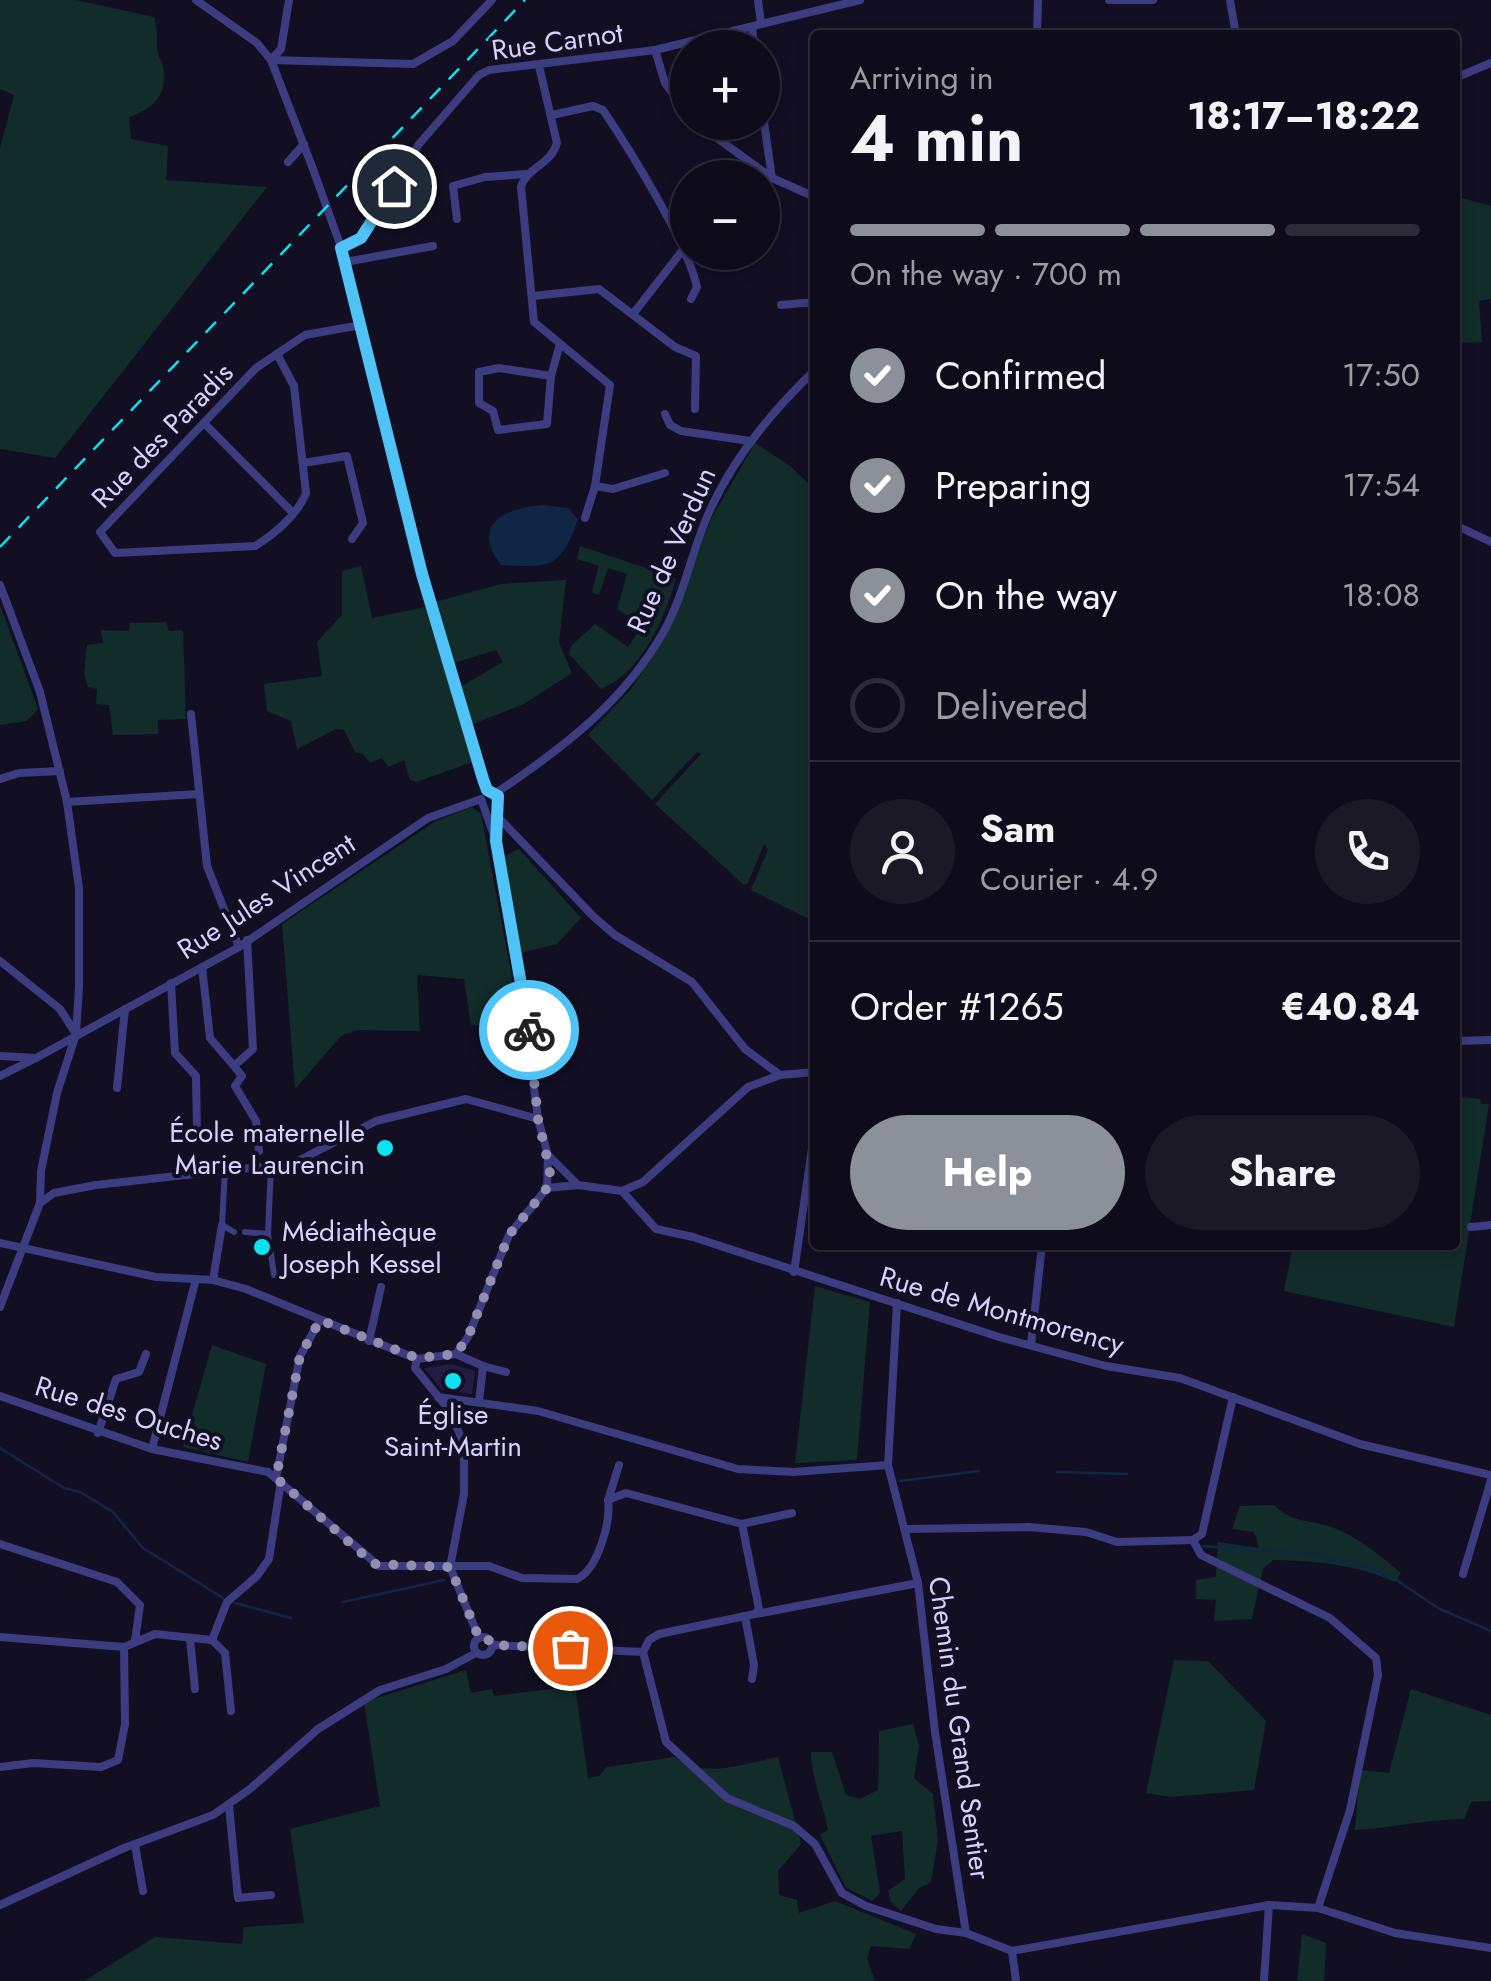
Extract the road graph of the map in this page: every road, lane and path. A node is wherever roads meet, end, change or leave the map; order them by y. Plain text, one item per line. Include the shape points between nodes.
1 (196, 0) edge
2 (289, 0) edge
3 (492, 0) edge
4 (758, 0) edge
5 (860, 0) edge
6 (1038, 0) edge
7 (1109, 0) edge
8 (1153, 0) edge
9 (1230, 0) edge
10 (756, 25) junction
11 (756, 30) edge
12 (1037, 30) edge
13 (1235, 30) edge
14 (656, 50) junction
15 (270, 60) junction
16 (1491, 63) edge
17 (539, 66) junction
18 (1460, 76) edge
19 (670, 91) edge
20 (552, 115) junction
21 (720, 140) edge
22 (304, 144) junction
23 (747, 160) edge
24 (288, 162) dead end
25 (527, 174) junction
26 (780, 182) edge
27 (810, 195) edge
28 (457, 219) dead end
29 (670, 228) edge
30 (434, 246) dead end
31 (341, 248) junction
32 (345, 262) junction
33 (670, 266) edge
34 (690, 270) edge
35 (533, 296) junction
36 (691, 299) dead end
37 (810, 302) edge
38 (781, 305) dead end
39 (633, 314) junction
40 (361, 326) junction
41 (560, 344) junction
42 (277, 354) junction
43 (552, 376) junction
44 (810, 377) edge
45 (696, 409) dead end
46 (665, 414) dead end
47 (204, 423) junction
48 (750, 441) junction
49 (303, 463) junction
50 (665, 473) dead end
51 (595, 486) junction
52 (292, 513) junction
53 (584, 518) dead end
54 (1460, 528) edge
55 (352, 540) dead end
56 (1491, 542) edge
57 (0, 585) edge
58 (192, 714) dead end
59 (60, 771) junction
60 (0, 779) edge
61 (198, 794) junction
62 (490, 798) junction
63 (67, 802) junction
64 (498, 816) junction
65 (496, 841) junction
66 (248, 940) junction
67 (239, 947) junction
68 (0, 962) edge
69 (202, 967) junction
70 (172, 983) junction
71 (125, 1009) junction
72 (76, 1034) junction
73 (1491, 1040) edge
74 (1460, 1042) edge
75 (0, 1056) edge
76 (36, 1058) junction
77 (234, 1066) junction
78 (810, 1072) edge
79 (780, 1074) junction
80 (0, 1076) edge
81 (117, 1088) dead end
82 (538, 1119) junction
83 (197, 1132) dead end
84 (259, 1151) dead end
85 (548, 1155) junction
86 (270, 1166) junction
87 (225, 1169) junction
88 (578, 1184) junction
89 (810, 1185) edge
90 (547, 1188) junction
91 (622, 1191) junction
92 (40, 1203) junction
93 (222, 1225) junction
94 (1491, 1225) edge
95 (1471, 1227) dead end
96 (234, 1232) dead end
97 (245, 1232) dead end
98 (268, 1234) junction
99 (0, 1243) edge
100 (23, 1250) junction
101 (1041, 1250) edge
102 (794, 1272) junction
103 (274, 1275) dead end
104 (196, 1279) junction
105 (212, 1280) junction
106 (381, 1287) dead end
107 (897, 1304) junction
108 (0, 1306) edge
109 (320, 1320) junction
110 (369, 1341) junction
111 (1031, 1346) junction
112 (146, 1354) dead end
113 (456, 1354) junction
114 (417, 1358) junction
115 (483, 1366) junction
116 (506, 1372) dead end
117 (0, 1396) edge
118 (438, 1397) junction
119 (1233, 1397) junction
120 (479, 1402) junction
121 (98, 1433) junction
122 (152, 1450) junction
123 (619, 1464) dead end
124 (888, 1465) junction
125 (1491, 1478) edge
126 (279, 1480) junction
127 (608, 1500) junction
128 (792, 1513) dead end
129 (742, 1524) junction
130 (907, 1529) junction
131 (1193, 1540) junction
132 (0, 1544) edge
133 (450, 1567) junction
134 (1464, 1574) dead end
135 (918, 1582) junction
136 (750, 1615) junction
137 (0, 1637) edge
138 (479, 1638) junction
139 (190, 1639) junction
140 (134, 1640) junction
141 (212, 1640) junction
142 (492, 1645) junction
143 (124, 1647) junction
144 (643, 1652) junction
145 (476, 1653) junction
146 (752, 1679) dead end
147 (195, 1689) dead end
148 (231, 1711) dead end
149 (0, 1767) edge
150 (230, 1806) junction
151 (135, 1845) junction
152 (143, 1891) dead end
153 (271, 1895) dead end
154 (0, 1905) edge
155 (1269, 1905) junction
156 (1318, 1908) junction
157 (966, 1934) junction
158 (1491, 1948) edge
159 (1012, 1951) junction
160 (1016, 1981) edge
161 (1264, 1981) edge

1 - 15 street
2 - 15 street via 281,49
3 - 15 street via 453,40 413,64
4 - 10 street
5 - 10 street, Rue Carnot
6 - 12 street
7 - 8 street
9 - 13 street
10 - 11 street
10 - 14 street, Rue Carnot
14 - 17 street, Rue Carnot
14 - 19 street
15 - 22 street
16 - 18 street
17 - 20 street
17 - 31 street, Rue Carnot via 479,75 419,144 361,238
20 - 25 street via 555,152
20 - 29 street via 603,110
21 - 23 street
22 - 24 street
22 - 31 street
25 - 28 street via 453,186
25 - 35 street via 521,187
26 - 27 street
30 - 32 street
31 - 32 street
32 - 40 street
33 - 39 street
34 - 36 street via 697,287
35 - 39 street via 599,289
35 - 41 street via 534,322
37 - 38 street
39 - 45 street via 696,356
40 - 42 street, Rue des Paradis via 305,335
40 - 62 street via 422,574
41 - 43 street
41 - 51 street via 610,385
42 - 47 street, Rue des Paradis
42 - 49 street via 294,386
43 - 43 street via 547,424 498,430 494,411 479,403 479,372 499,368
44 - 48 street, Rue de Verdun
46 - 48 street, Rue de Verdun via 682,431
47 - 52 street
47 - 52 street, Rue des Paradis via 100,532 114,553 256,546
48 - 62 street, Rue de Verdun via 709,512 665,629 636,674 576,738
49 - 52 street via 306,493
49 - 55 street via 347,456 363,522
50 - 51 street via 614,490
51 - 53 street
54 - 56 street
57 - 59 street via 40,692
58 - 61 street
59 - 60 street
59 - 63 street
61 - 63 street
61 - 67 street via 207,866
62 - 64 street
62 - 65 street
62 - 66 street, Rue Jules Vincent via 428,818
63 - 72 street via 79,888
64 - 65 street
64 - 79 street via 585,909 692,982 745,1048
65 - 82 street
66 - 67 street, Rue Jules Vincent
66 - 77 street via 253,1048
67 - 69 street, Rue Jules Vincent
68 - 72 street via 60,1009
69 - 70 street, Rue Jules Vincent
69 - 77 street via 210,1038
70 - 71 street, Rue Jules Vincent
70 - 83 street via 175,1053 196,1076
71 - 72 street, Rue Jules Vincent
71 - 81 street
72 - 76 street, Rue Jules Vincent
72 - 92 street via 57,1093
73 - 74 street
75 - 76 street
76 - 80 street, Rue Jules Vincent
77 - 84 street via 242,1076 235,1086 256,1121
78 - 79 street
79 - 91 street via 748,1087 644,1182
82 - 85 street
82 - 86 street via 466,1099 376,1121 294,1163
85 - 88 street
85 - 90 street
86 - 87 street
86 - 98 street
87 - 92 street via 96,1185 54,1193
87 - 93 street
88 - 90 street
88 - 91 street
89 - 102 street
90 - 113 street via 509,1235
91 - 102 street, Rue de Montmorency via 656,1228
92 - 100 street
93 - 96 street
93 - 105 street
94 - 95 street
97 - 98 street
98 - 103 street
99 - 100 street
100 - 104 street
100 - 108 street
101 - 111 street
102 - 107 street, Rue de Montmorency
104 - 105 street
104 - 122 street
105 - 109 street
106 - 110 street
107 - 111 street, Rue de Montmorency
107 - 124 street, Chemin du Grand Sentier
109 - 110 street
109 - 126 street via 300,1356
110 - 114 street
111 - 119 street, Rue de Montmorency via 1180,1378
112 - 121 street via 138,1372 116,1379
113 - 114 street
113 - 115 street
114 - 118 street via 415,1368
115 - 116 street
115 - 120 street
117 - 121 street, Rue des Ouches
118 - 120 street
118 - 133 street via 466,1461
119 - 125 street, Rue de Montmorency via 1360,1444
119 - 131 street via 1202,1534
120 - 124 street via 538,1411 738,1469
121 - 122 street, Rue des Ouches
122 - 126 street, Rue des Ouches via 268,1472
123 - 127 street
124 - 130 street, Chemin du Grand Sentier
125 - 134 street
126 - 133 street, Rue des Ouches via 374,1564
126 - 141 street via 269,1559 228,1602
127 - 129 street via 636,1493
127 - 133 street, Rue des Ouches via 592,1564 577,1579
128 - 129 street
129 - 136 street via 760,1603
130 - 131 street via 1029,1527 1117,1542
130 - 135 street, Chemin du Grand Sentier
131 - 156 street via 1201,1555 1330,1618 1376,1658 1350,1810
132 - 140 street via 118,1582 140,1605
133 - 138 street
135 - 136 street
135 - 157 street, Chemin du Grand Sentier
136 - 144 street via 660,1634
136 - 146 street
137 - 143 street
138 - 142 street
138 - 145 street
139 - 140 street via 155,1634
139 - 141 street
139 - 147 street
140 - 143 street
141 - 148 street via 224,1653
142 - 144 street
142 - 145 street via 487,1655
143 - 149 street via 118,1760 106,1767
144 - 157 street via 661,1732 687,1764 727,1798 794,1826 815,1844 842,1893 936,1930
145 - 150 street via 380,1690 318,1730
150 - 151 street
150 - 153 street via 238,1898
151 - 152 street
151 - 154 street
155 - 156 street
155 - 159 street
155 - 161 street
156 - 158 street via 1395,1933
157 - 159 street
159 - 160 street

